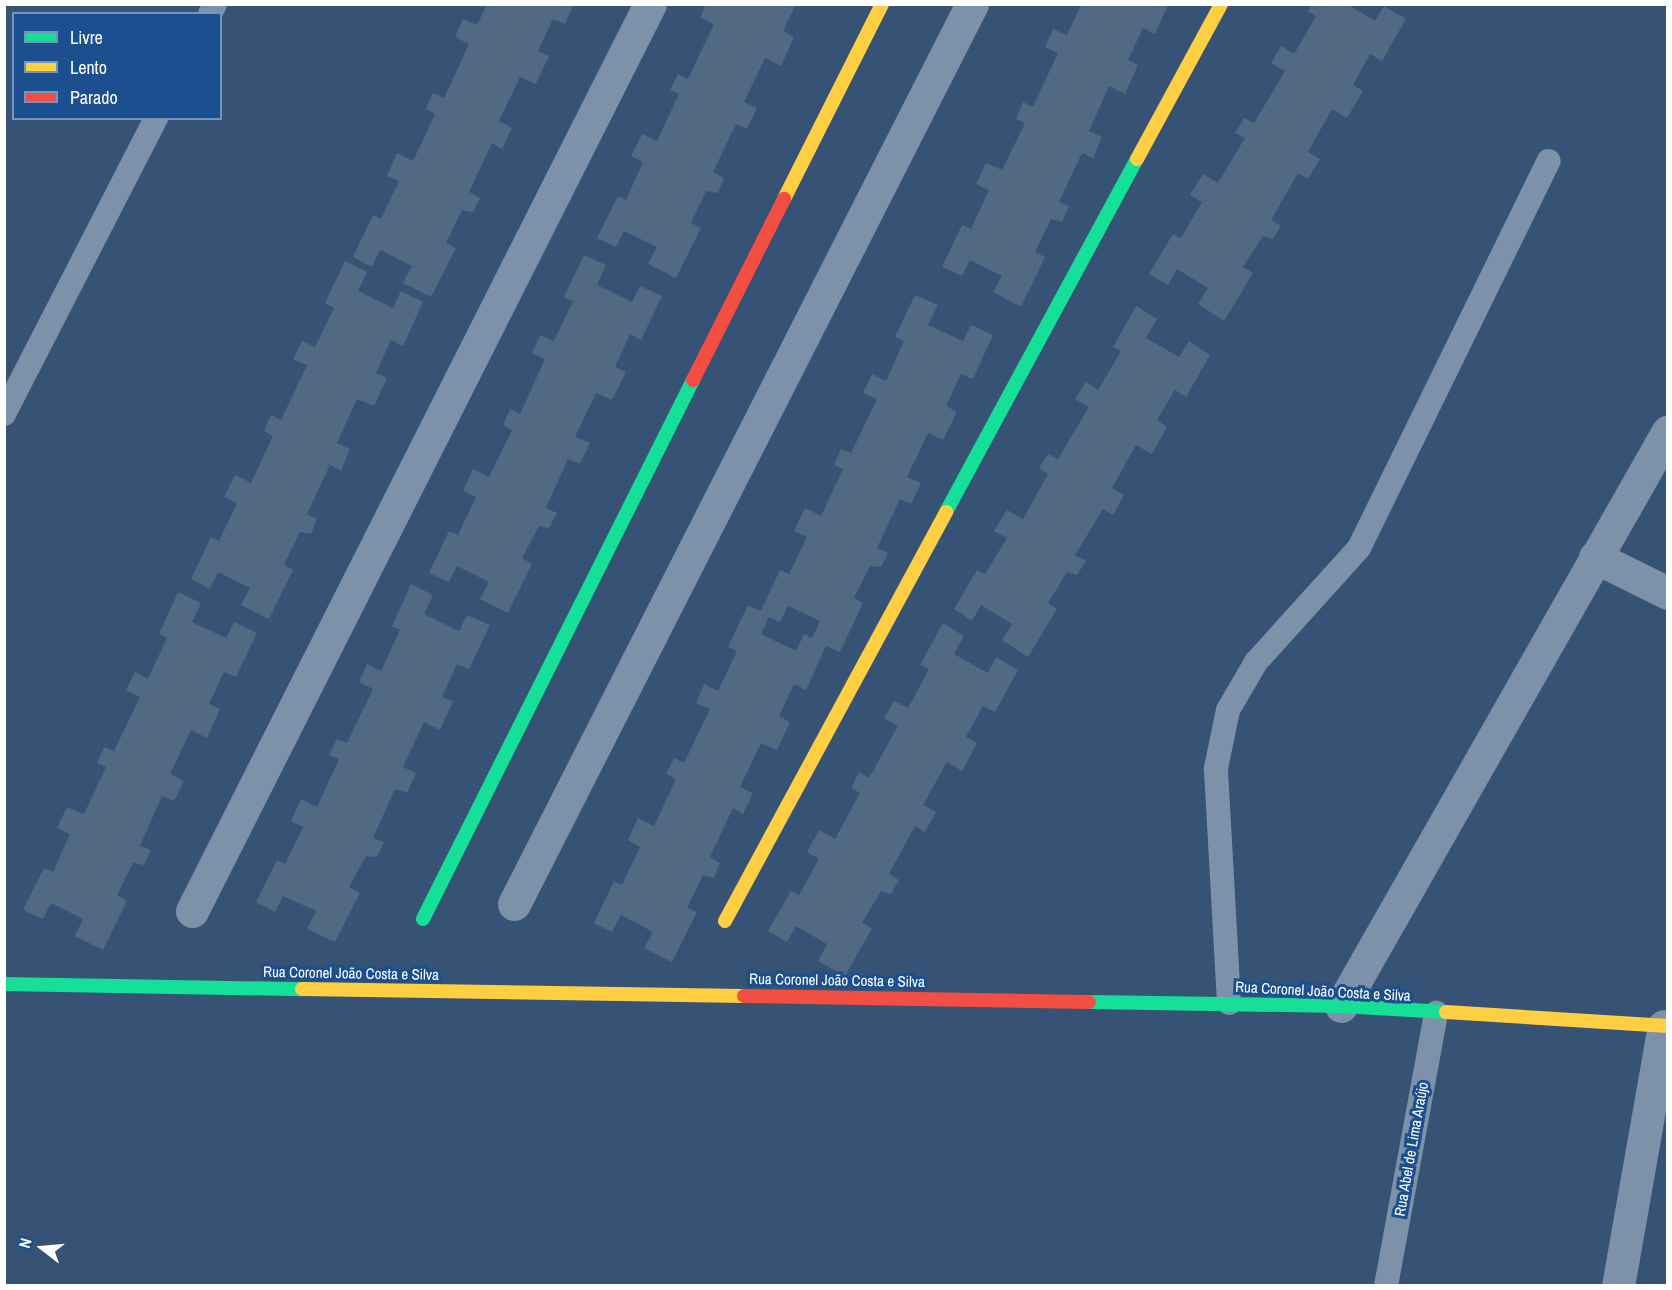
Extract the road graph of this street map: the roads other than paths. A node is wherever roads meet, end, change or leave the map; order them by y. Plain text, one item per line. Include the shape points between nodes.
1 (650, 4) edge
2 (882, 4) edge
3 (972, 4) edge
4 (1221, 4) edge
5 (155, 120) edge
6 (1549, 161) dead end
7 (4, 414) edge
8 (1668, 431) edge
9 (1595, 557) junction
10 (1668, 593) edge
11 (514, 904) dead end
12 (192, 911) dead end
13 (423, 919) dead end
14 (725, 921) dead end
15 (4, 984) edge
16 (1229, 1003) junction
17 (1341, 1006) junction
18 (1436, 1013) junction
19 (1666, 1026) edge
20 (1386, 1286) edge
21 (1618, 1286) edge

1 - 12 street
2 - 13 street
3 - 11 street
4 - 14 street
5 - 7 lane
6 - 16 lane via 1359,548 1256,662 1228,710 1216,768
8 - 9 street
9 - 10 street
9 - 17 street
15 - 16 street, Rua Coronel João Costa e Silva
16 - 17 street, Rua Coronel João Costa e Silva
17 - 18 street, Rua Coronel João Costa e Silva
18 - 19 street, Rua Coronel João Costa e Silva
18 - 20 lane, Rua Abel de Lima Araújo
19 - 21 street

